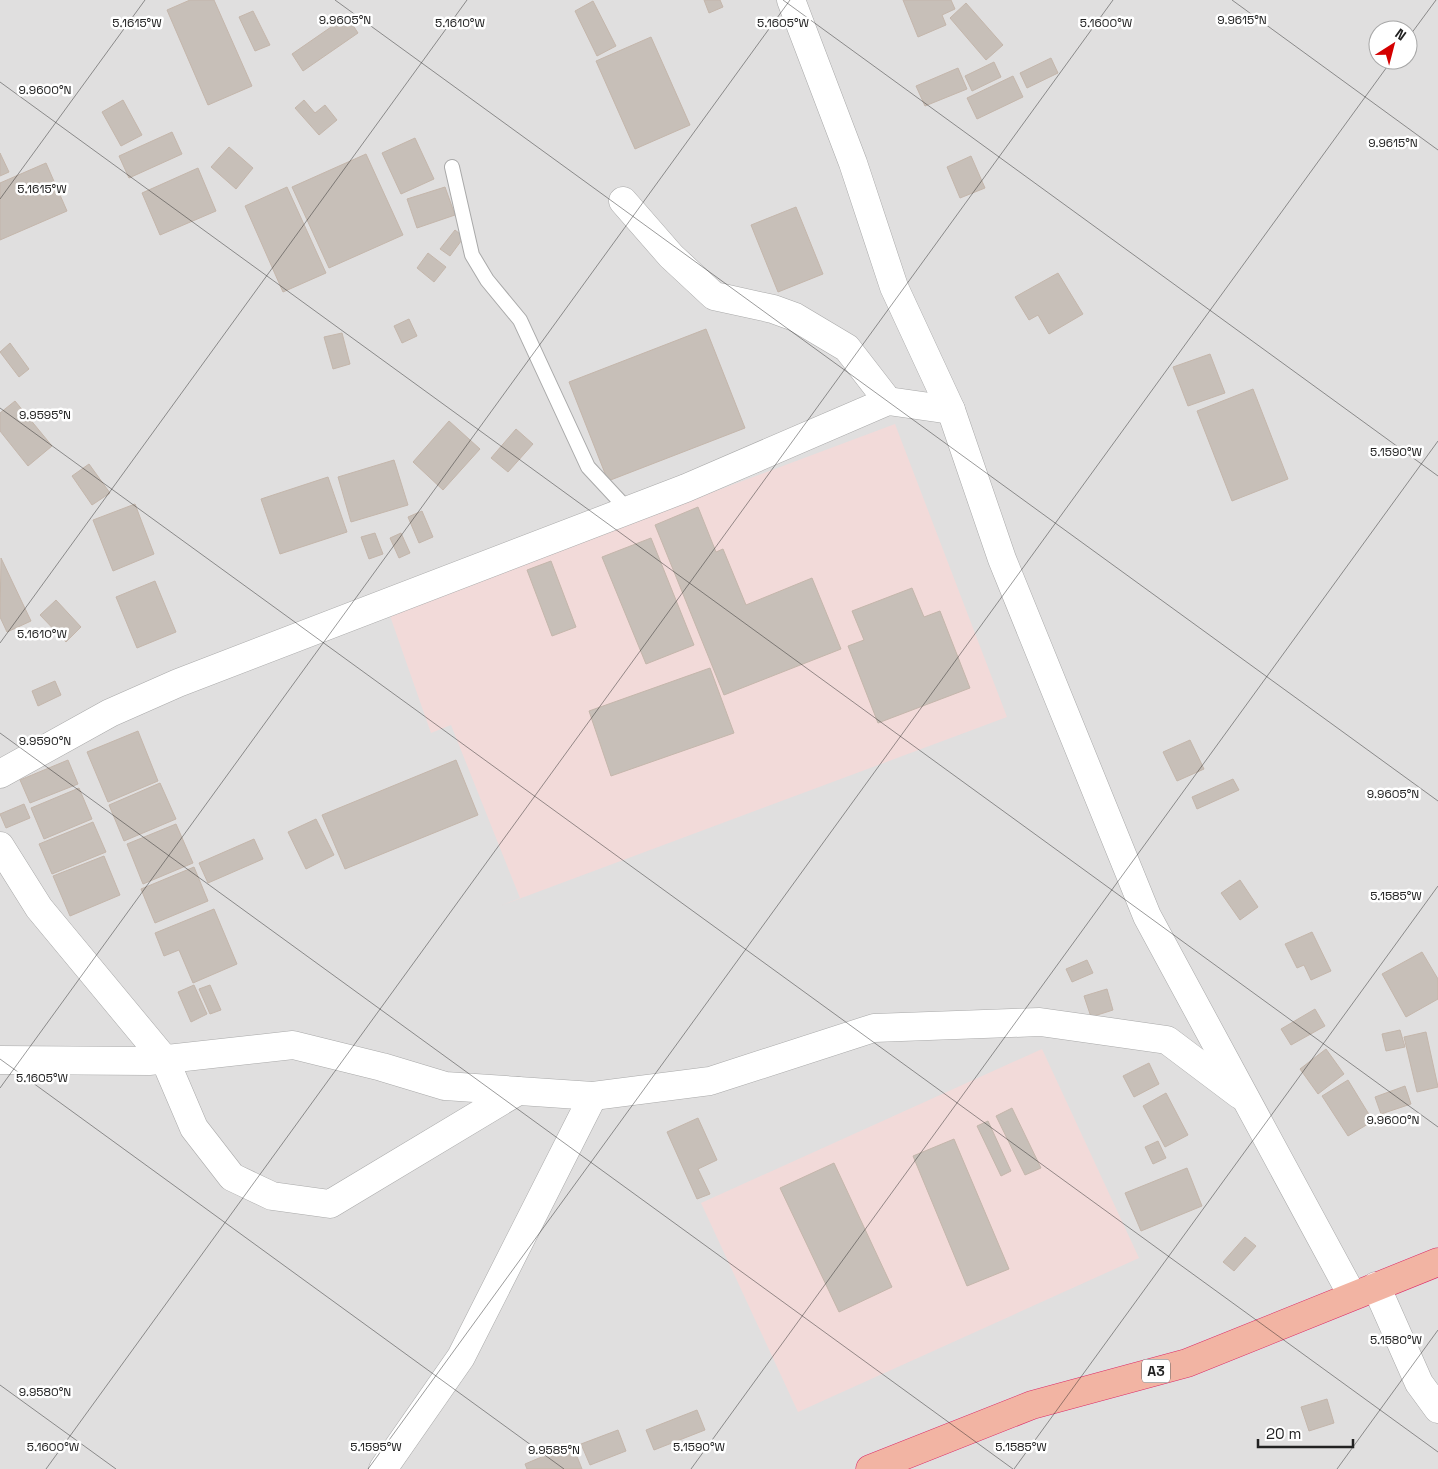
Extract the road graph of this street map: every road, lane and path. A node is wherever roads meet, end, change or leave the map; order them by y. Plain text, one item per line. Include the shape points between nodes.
1 (792, 0) edge
2 (452, 167) dead end
3 (623, 201) dead end
4 (888, 401) junction
5 (951, 410) junction
6 (628, 510) junction
7 (0, 774) edge
8 (0, 846) edge
9 (0, 1060) edge
10 (165, 1060) junction
11 (518, 1091) junction
12 (593, 1096) junction
13 (1248, 1100) junction
14 (1438, 1262) edge
15 (1364, 1291) junction
16 (1438, 1409) edge
17 (384, 1469) edge
18 (870, 1469) edge

1 - 5 street via 894,286
2 - 6 lane via 472,255 487,280 520,320 588,467
3 - 4 street via 671,256 714,296 795,317 847,348
4 - 5 street
4 - 6 street
5 - 13 street via 1002,559 1147,916
6 - 7 street via 178,683 110,713
8 - 10 street via 39,908
9 - 10 street
10 - 11 street via 293,1045 444,1086
10 - 11 street via 194,1128 232,1177 272,1196 330,1204
11 - 12 street
12 - 13 street via 710,1081 874,1028 1040,1022 1167,1040
12 - 17 street via 461,1358
13 - 15 street
14 - 15 highway, A3
15 - 16 street
15 - 18 highway, A3 via 1187,1363 1032,1405

